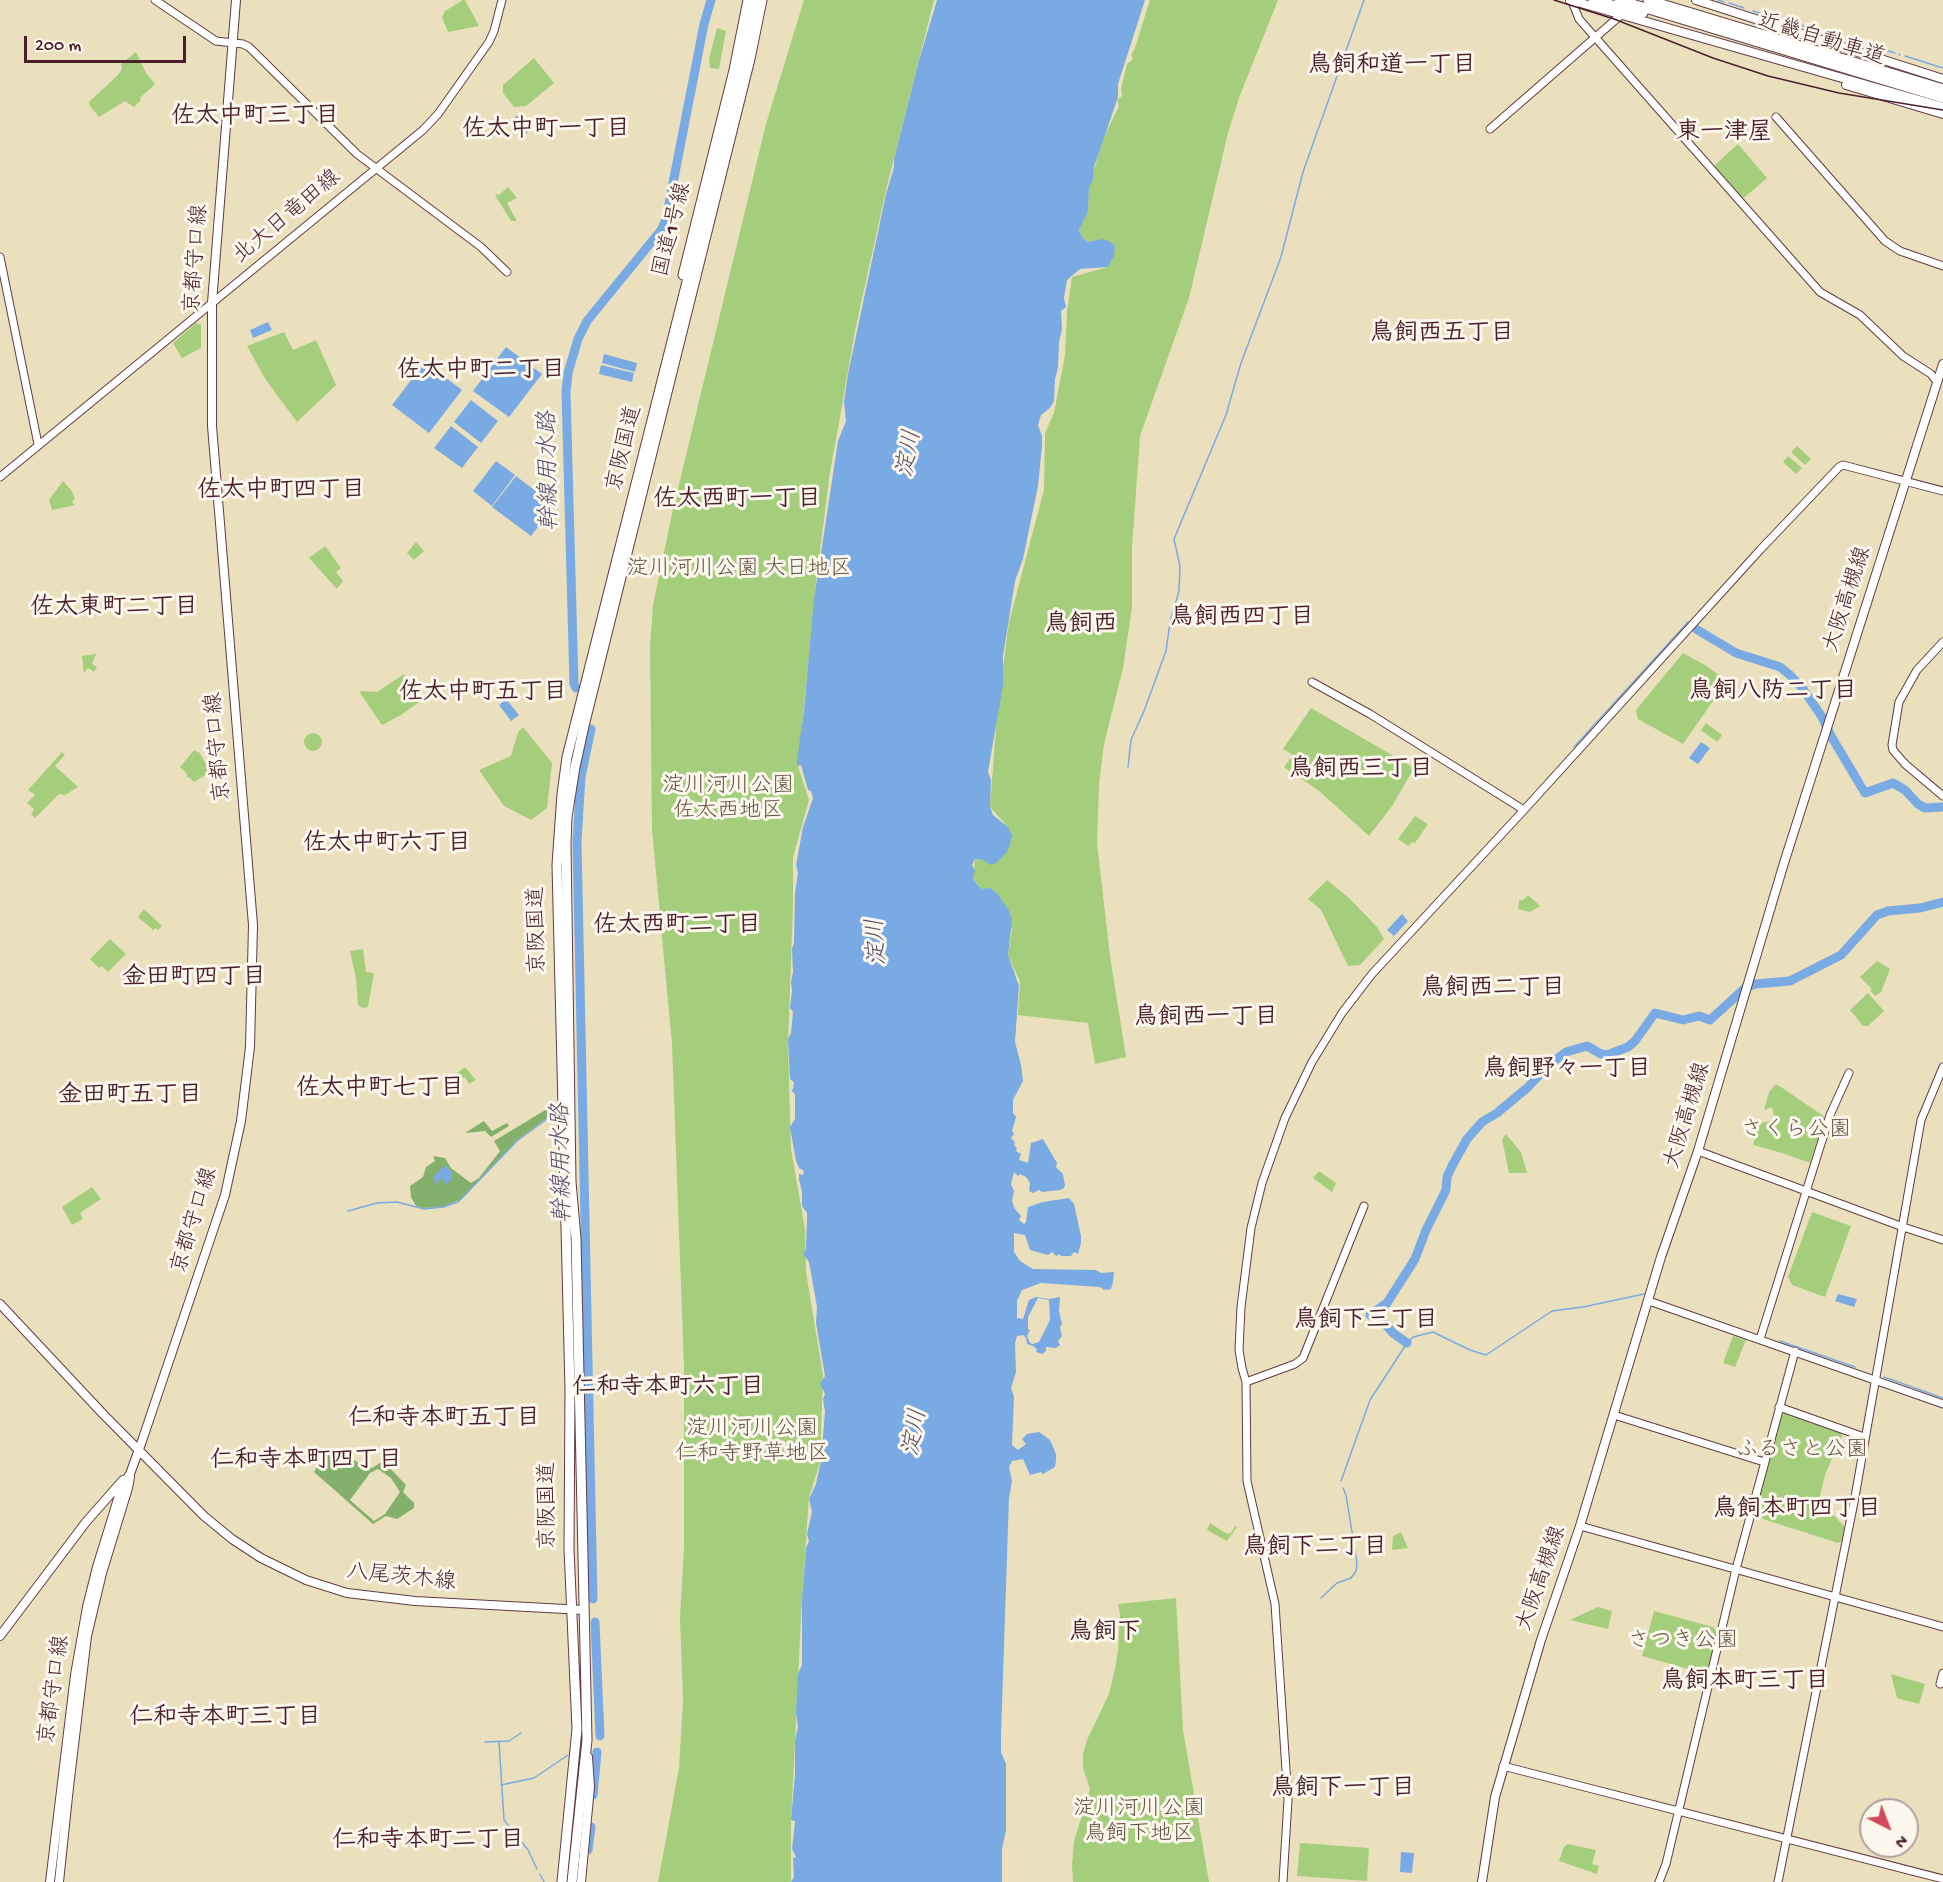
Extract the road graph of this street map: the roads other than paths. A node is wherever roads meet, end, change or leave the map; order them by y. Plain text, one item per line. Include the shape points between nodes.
1 (155, 0) edge
2 (236, 0) edge
3 (502, 0) edge
4 (748, 0) edge
5 (1573, 0) edge
6 (1593, 0) edge
7 (1619, 0) edge
8 (1648, 0) edge
9 (1668, 0) edge
10 (1696, 0) edge
11 (760, 1) edge
12 (1621, 15) junction
13 (1596, 37) junction
14 (1769, 41) junction
15 (231, 42) junction
16 (1804, 68) junction
17 (1943, 73) edge
18 (1943, 79) edge
19 (1943, 89) edge
20 (1943, 98) edge
21 (1943, 107) edge
22 (1943, 114) edge
23 (1776, 117) dead end
24 (1490, 129) dead end
25 (377, 168) junction
26 (0, 257) edge
27 (1943, 266) edge
28 (507, 272) dead end
29 (212, 303) junction
30 (668, 361) junction
31 (1943, 364) edge
32 (1937, 382) junction
33 (38, 444) junction
34 (0, 477) edge
35 (1906, 482) junction
36 (1943, 491) edge
37 (615, 588) junction
38 (1943, 642) edge
39 (1312, 682) dead end
40 (1943, 796) edge
41 (1524, 810) junction
42 (1943, 1067) edge
43 (1849, 1072) dead end
44 (1698, 1151) junction
45 (1806, 1191) junction
46 (1365, 1206) dead end
47 (1903, 1227) junction
48 (1943, 1240) edge
49 (1649, 1301) junction
50 (0, 1304) edge
51 (1760, 1339) junction
52 (1795, 1351) junction
53 (1876, 1381) junction
54 (1246, 1382) junction
55 (1943, 1404) edge
56 (1779, 1407) junction
57 (1614, 1415) junction
58 (1864, 1437) junction
59 (139, 1450) junction
60 (1764, 1462) junction
61 (130, 1474) junction
62 (1580, 1526) junction
63 (1736, 1569) junction
64 (1834, 1597) junction
65 (572, 1610) junction
66 (584, 1610) junction
67 (1943, 1627) edge
68 (0, 1636) edge
69 (1943, 1673) edge
70 (1940, 1684) dead end
71 (587, 1740) junction
72 (1503, 1766) junction
73 (1678, 1812) junction
74 (1786, 1838) junction
75 (581, 1877) edge
76 (1943, 1879) edge
77 (50, 1882) edge
78 (59, 1882) edge
79 (562, 1882) edge
80 (572, 1882) edge
81 (1283, 1882) edge
82 (1482, 1882) edge
83 (1659, 1882) edge
84 (1778, 1882) edge

1 - 15 street via 210,38
2 - 15 main road, 京都守口線
3 - 25 street, 北大日竜田線 via 492,36 438,114
4 - 30 highway, 国道1号線 via 740,47 679,290
5 - 12 main road
5 - 13 street via 1580,19
6 - 14 highway
7 - 14 highway, 近畿自動車道
8 - 14 highway, 近畿自動車道
9 - 14 highway
10 - 17 main road
10 - 18 main road
11 - 30 highway, 京阪国道
11 - 37 highway, 京阪国道 via 750,58
12 - 13 street
12 - 16 main road
13 - 24 street
13 - 32 street via 1820,292 1860,315
14 - 19 highway, 近畿自動車道
14 - 20 highway, 近畿自動車道
15 - 25 street via 249,47 352,150
15 - 29 main road, 京都守口線
16 - 21 main road
16 - 22 main road via 1878,96
23 - 27 street via 1885,241 1900,251
25 - 28 street via 481,247
25 - 29 street, 北大日竜田線
26 - 33 street
29 - 33 street, 北大日竜田線
29 - 59 main road, 京都守口線 via 212,426 253,925 251,1038 241,1121 225,1195
30 - 37 highway, 京阪国道
31 - 32 main road, 大阪高槻線
32 - 35 main road, 大阪高槻線
33 - 34 street, 北大日竜田線
35 - 36 street
35 - 41 street via 1839,467
35 - 44 main road, 大阪高槻線 via 1784,863
37 - 65 highway, 京阪国道 via 567,757 557,865
37 - 66 highway, 京阪国道 via 574,767 566,843
38 - 40 street via 1917,670 1899,702 1893,750
39 - 41 street
41 - 54 street via 1372,974 1312,1062 1285,1118 1251,1228 1239,1350
42 - 47 street via 1921,1120
43 - 45 street via 1830,1115
44 - 45 street
44 - 49 main road, 大阪高槻線
45 - 47 street
45 - 51 street
46 - 54 street via 1303,1358
47 - 48 street
47 - 53 street
49 - 51 street
49 - 57 main road, 大阪高槻線
50 - 59 main road, 八尾茨木線
51 - 52 street
52 - 53 street
52 - 56 street
53 - 55 street
53 - 58 street
54 - 81 street via 1247,1481 1275,1604 1288,1800
56 - 58 street
56 - 60 street
57 - 60 street
57 - 62 main road, 大阪高槻線
58 - 64 street
59 - 61 main road, 京都守口線
59 - 65 main road, 八尾茨木線 via 232,1539 261,1558 316,1584 379,1598
60 - 63 street
61 - 68 main road via 86,1522
61 - 77 main road, 京都守口線 via 122,1486 103,1545 81,1636
61 - 78 main road, 京都守口線 via 87,1636
62 - 63 street
62 - 72 main road, 大阪高槻線
63 - 64 street
63 - 73 street
64 - 67 street
64 - 74 street
65 - 66 main road, 八尾茨木線
65 - 79 highway, 京阪国道 via 577,1729
66 - 71 highway, 京阪国道
69 - 70 street
71 - 75 main road via 590,1786
71 - 80 highway, 京阪国道
72 - 73 street
72 - 82 main road, 大阪高槻線
73 - 74 street
73 - 83 street
74 - 76 street
74 - 84 street

